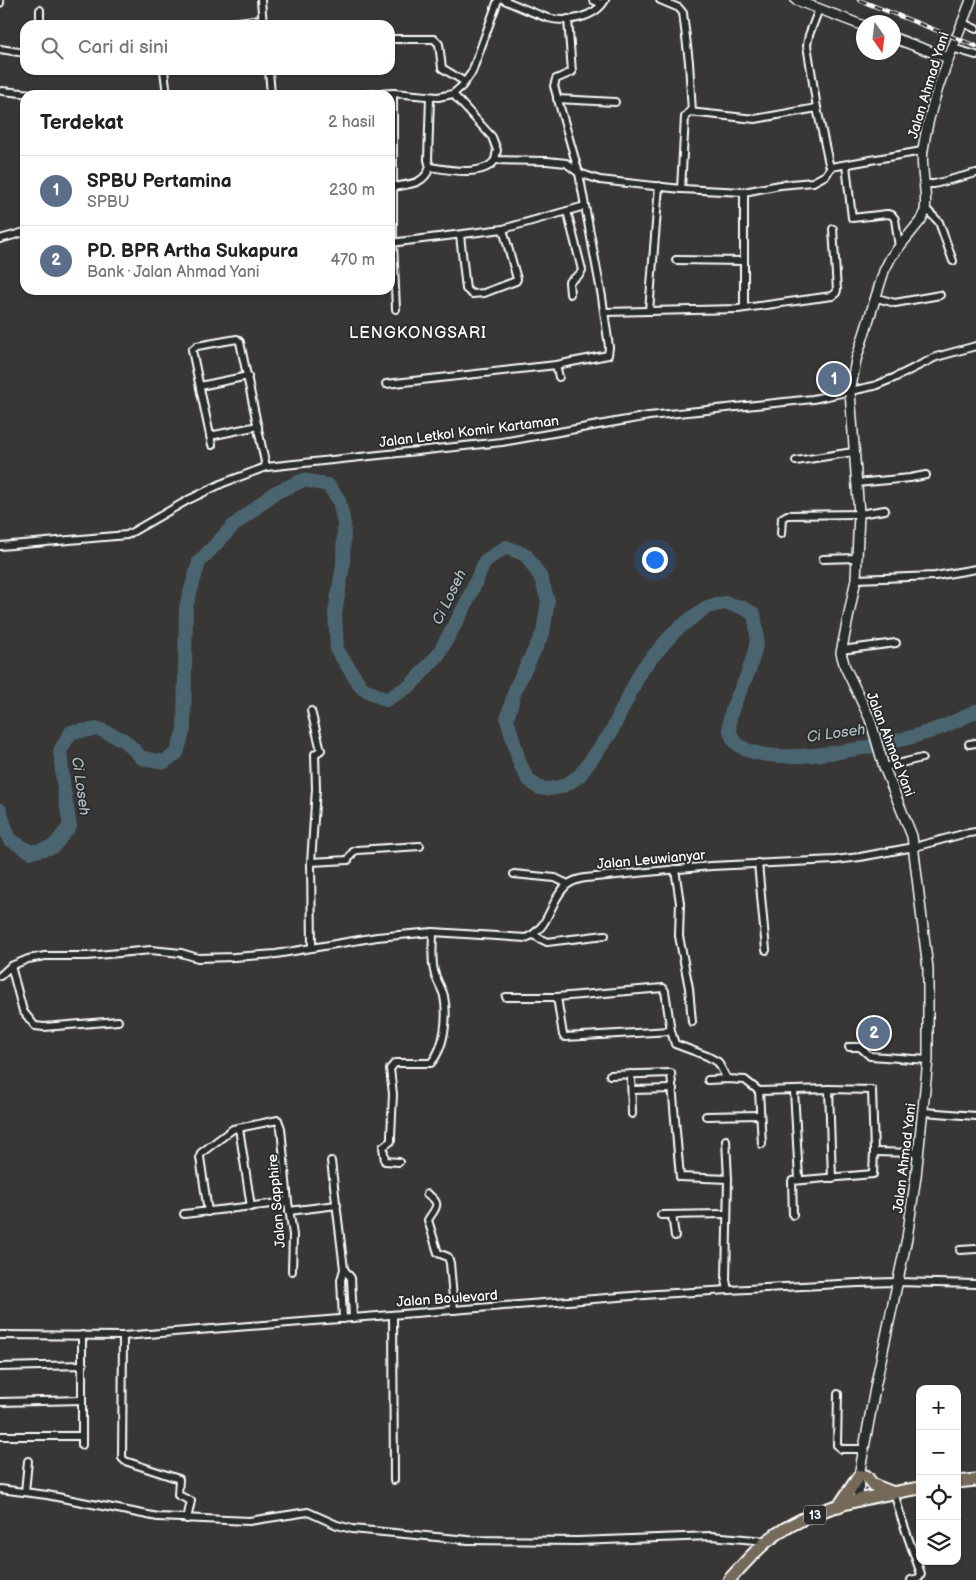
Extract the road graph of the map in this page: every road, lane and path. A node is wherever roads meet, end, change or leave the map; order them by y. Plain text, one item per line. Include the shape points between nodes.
1 (261, 0) edge
2 (498, 0) edge
3 (504, 0) edge
4 (593, 0) edge
5 (660, 0) edge
6 (796, 0) edge
7 (968, 1) edge
8 (604, 2) edge
9 (819, 9) junction
10 (40, 10) dead end
11 (568, 19) junction
12 (40, 20) edge
13 (263, 20) edge
14 (856, 23) edge
15 (961, 27) junction
16 (976, 29) edge
17 (395, 39) edge
18 (901, 41) edge
19 (952, 48) junction
20 (0, 50) edge
21 (20, 52) edge
22 (976, 55) edge
23 (948, 58) junction
24 (165, 75) edge
25 (269, 75) edge
26 (465, 82) junction
27 (166, 90) edge
28 (271, 90) edge
29 (2, 91) dead end
30 (395, 92) edge
31 (20, 93) edge
32 (453, 94) junction
33 (430, 97) junction
34 (557, 99) junction
35 (616, 102) dead end
36 (817, 108) junction
37 (692, 112) junction
38 (922, 151) junction
39 (496, 160) junction
40 (846, 165) junction
41 (430, 167) junction
42 (831, 167) junction
43 (976, 172) edge
44 (579, 173) junction
45 (924, 184) junction
46 (659, 186) junction
47 (395, 187) edge
48 (681, 190) junction
49 (744, 192) junction
50 (585, 206) junction
51 (925, 208) junction
52 (567, 211) junction
53 (834, 228) dead end
54 (503, 229) junction
55 (20, 233) edge
56 (460, 235) junction
57 (0, 238) edge
58 (395, 243) edge
59 (899, 247) junction
60 (676, 260) dead end
61 (744, 261) junction
62 (952, 261) dead end
63 (395, 292) edge
64 (570, 294) dead end
65 (940, 295) dead end
66 (876, 298) junction
67 (744, 308) junction
68 (396, 309) dead end
69 (649, 311) junction
70 (604, 312) junction
71 (976, 345) edge
72 (556, 365) junction
73 (248, 376) junction
74 (559, 377) dead end
75 (386, 384) dead end
76 (200, 386) junction
77 (850, 392) junction
78 (258, 426) junction
79 (210, 436) junction
80 (212, 445) dead end
81 (853, 452) junction
82 (796, 461) dead end
83 (266, 467) junction
84 (926, 475) dead end
85 (856, 483) junction
86 (884, 510) dead end
87 (859, 514) junction
88 (781, 534) dead end
89 (0, 546) edge
90 (857, 558) junction
91 (823, 559) dead end
92 (976, 569) edge
93 (856, 579) junction
94 (896, 643) dead end
95 (841, 650) junction
96 (311, 712) dead end
97 (922, 758) dead end
98 (884, 767) junction
99 (976, 832) edge
100 (420, 846) dead end
101 (914, 847) junction
102 (311, 862) junction
103 (758, 863) junction
104 (675, 869) junction
105 (514, 874) dead end
106 (568, 884) junction
107 (433, 932) junction
108 (533, 935) junction
109 (605, 935) dead end
110 (312, 948) junction
111 (766, 950) dead end
112 (11, 966) junction
113 (0, 976) edge
114 (506, 997) dead end
115 (557, 997) junction
116 (118, 1021) dead end
117 (692, 1022) dead end
118 (671, 1031) junction
119 (849, 1047) dead end
120 (928, 1060) junction
121 (631, 1074) junction
122 (610, 1075) dead end
123 (727, 1079) junction
124 (708, 1080) dead end
125 (829, 1088) junction
126 (632, 1090) junction
127 (673, 1090) junction
128 (794, 1090) junction
129 (760, 1091) junction
130 (924, 1112) junction
131 (632, 1114) dead end
132 (760, 1115) junction
133 (706, 1116) dead end
134 (976, 1116) edge
135 (239, 1128) junction
136 (726, 1140) dead end
137 (762, 1144) dead end
138 (874, 1152) junction
139 (919, 1153) junction
140 (331, 1161) dead end
141 (399, 1162) dead end
142 (832, 1178) junction
143 (728, 1179) junction
144 (799, 1179) junction
145 (427, 1194) dead end
146 (288, 1202) junction
147 (337, 1205) junction
148 (251, 1207) junction
149 (289, 1211) junction
150 (208, 1212) junction
151 (184, 1214) dead end
152 (727, 1214) junction
153 (661, 1215) dead end
154 (672, 1215) junction
155 (793, 1215) dead end
156 (675, 1236) dead end
157 (976, 1249) edge
158 (960, 1250) dead end
159 (344, 1269) junction
160 (292, 1271) dead end
161 (896, 1282) junction
162 (976, 1284) edge
163 (728, 1290) junction
164 (454, 1310) junction
165 (392, 1315) junction
166 (352, 1318) junction
167 (343, 1319) junction
168 (0, 1335) edge
169 (82, 1335) junction
170 (122, 1336) junction
171 (83, 1365) junction
172 (0, 1367) edge
173 (838, 1394) dead end
174 (82, 1400) junction
175 (0, 1402) edge
176 (0, 1436) edge
177 (82, 1436) junction
178 (82, 1444) dead end
179 (863, 1454) junction
180 (28, 1461) dead end
181 (863, 1476) junction
182 (394, 1480) dead end
183 (976, 1480) edge
184 (961, 1482) edge
185 (916, 1489) edge
186 (0, 1490) edge
187 (25, 1492) junction
188 (893, 1492) junction
189 (864, 1498) junction
190 (839, 1506) junction
191 (187, 1518) junction
192 (767, 1541) junction
193 (729, 1580) edge
194 (911, 1580) edge

1 - 13 street
2 - 26 street via 472,72
3 - 11 street via 550,18
4 - 8 street
5 - 37 street via 679,8 683,15
6 - 9 street
7 - 15 street, Jalan Ahmad Yani
8 - 11 street via 588,14
9 - 14 street
9 - 36 street via 807,45
10 - 12 street
11 - 34 street via 572,71 555,80
15 - 16 street
15 - 19 street, Jalan Ahmad Yani
17 - 26 street via 434,39 439,44 442,68
18 - 23 street
19 - 22 street
19 - 23 street, Jalan Ahmad Yani
20 - 21 street
23 - 38 street, Jalan Ahmad Yani
24 - 27 street
25 - 28 street
26 - 32 street
29 - 31 street
30 - 33 street
32 - 33 street
32 - 39 street via 492,137
33 - 41 street
34 - 35 street
34 - 44 street
36 - 37 street via 755,118
36 - 42 street
37 - 48 street via 685,117
38 - 40 street
38 - 45 street, Jalan Ahmad Yani
39 - 41 street via 488,168 478,170
39 - 44 street via 547,161 566,164
40 - 42 street
40 - 59 street via 852,218 892,215
41 - 47 street via 422,180
42 - 49 street via 826,175 813,182
43 - 45 street
44 - 46 street via 600,180
44 - 50 street
45 - 51 street, Jalan Ahmad Yani
46 - 48 street
46 - 69 street
48 - 49 street
49 - 61 street
50 - 52 street
50 - 70 street
51 - 59 street, Jalan Ahmad Yani via 921,220
51 - 62 street via 941,226
52 - 54 street
52 - 64 street via 582,270 569,282
53 - 67 street via 835,294
54 - 56 street
54 - 56 street via 517,279 480,294 470,293 466,288
55 - 57 street
56 - 58 street
59 - 66 street, Jalan Ahmad Yani via 884,271
60 - 61 street
61 - 67 street
63 - 68 street
65 - 66 street via 895,303
66 - 77 street, Jalan Ahmad Yani
67 - 69 street
69 - 70 street
70 - 72 street via 608,354
71 - 77 street, Jalan Letkol Komir Kartaman via 936,357 874,386
72 - 74 street
72 - 75 street
73 - 76 street
73 - 76 street via 238,340 197,346 192,352
73 - 78 street
76 - 79 street
77 - 81 street, Jalan Ahmad Yani
77 - 83 street, Jalan Letkol Komir Kartaman via 799,401 649,416 502,442
78 - 79 street
78 - 83 street
79 - 80 street
81 - 82 street
81 - 85 street, Jalan Ahmad Yani
83 - 89 street, Jalan Letkol Komir Kartaman via 222,483 127,535
84 - 85 street
85 - 87 street, Jalan Ahmad Yani
86 - 87 street
87 - 88 street via 787,515 782,518
87 - 90 street, Jalan Ahmad Yani
90 - 91 street
90 - 93 street, Jalan Ahmad Yani
92 - 93 street via 935,576
93 - 95 street, Jalan Ahmad Yani
94 - 95 street
95 - 98 street, Jalan Ahmad Yani via 845,667 868,712
96 - 102 street via 321,750 315,754
97 - 98 street
98 - 101 street, Jalan Ahmad Yani via 911,831
99 - 101 street, Jalan Leuwianyar
100 - 102 street via 357,850 346,861
101 - 103 street, Jalan Leuwianyar via 835,860
101 - 120 street, Jalan Ahmad Yani via 928,969
102 - 110 street
103 - 104 street, Jalan Leuwianyar
103 - 111 street
104 - 106 street, Jalan Leuwianyar via 585,878
104 - 117 street via 680,903 679,936
105 - 106 street via 555,878
106 - 108 street via 543,925
107 - 108 street via 520,938
107 - 110 street
107 - 141 street via 434,972 444,995 443,1037 432,1063 395,1063 390,1069 393,1094 391,1141 383,1149 385,1161
108 - 109 street via 547,942
110 - 112 street via 234,957 198,958 151,950 45,956
112 - 113 street
112 - 116 street via 21,1007 35,1026
114 - 115 street
115 - 118 street via 565,1037
115 - 118 street via 663,988
118 - 123 street via 676,1044 718,1062
119 - 120 street via 860,1047 870,1056
120 - 130 street, Jalan Ahmad Yani
121 - 122 street
121 - 126 street
121 - 127 street via 670,1072
123 - 124 street
123 - 129 street via 745,1080
125 - 128 street
125 - 138 street via 872,1090
125 - 142 street
126 - 127 street
126 - 131 street
127 - 143 street via 680,1177
128 - 129 street
128 - 144 street
129 - 132 street
130 - 134 street
130 - 139 street, Jalan Ahmad Yani
132 - 133 street
132 - 137 street
135 - 146 street, Jalan Sapphire via 276,1120 280,1123
135 - 148 street
135 - 150 street via 201,1153
136 - 143 street
138 - 139 street
138 - 142 street via 872,1175
139 - 161 street, Jalan Ahmad Yani via 907,1238
140 - 147 street
142 - 144 street
143 - 152 street
144 - 155 street via 792,1182
145 - 164 street via 435,1199 437,1206 428,1223 438,1254 448,1257 450,1263
146 - 148 street
146 - 149 street, Jalan Sapphire
147 - 149 street
147 - 159 street
148 - 150 street
149 - 160 street, Jalan Sapphire via 293,1235
150 - 151 street
152 - 154 street
152 - 163 street
153 - 154 street
154 - 156 street
157 - 158 street
159 - 166 street via 351,1278
159 - 167 street via 341,1280
161 - 162 street, Jalan Boulevard
161 - 163 street, Jalan Boulevard
161 - 179 street, Jalan Ahmad Yani
163 - 164 street, Jalan Boulevard
164 - 165 street, Jalan Boulevard
165 - 166 street, Jalan Boulevard
165 - 182 street
166 - 167 street, Jalan Boulevard
167 - 170 street, Jalan Boulevard
168 - 169 street, Jalan Boulevard
169 - 170 street, Jalan Boulevard
169 - 171 street
170 - 191 street via 122,1459 179,1479 178,1495 191,1501
171 - 172 street
171 - 174 street
173 - 179 street via 837,1446
174 - 175 street
174 - 177 street
176 - 177 street
177 - 178 street
179 - 181 street, Jalan Ahmad Yani
180 - 187 street
181 - 188 highway
181 - 189 street, Jalan Ahmad Yani
181 - 190 highway
183 - 184 highway
185 - 188 highway, 13
186 - 187 street
187 - 191 street via 158,1517
188 - 189 highway, 13
188 - 194 street via 921,1574
189 - 190 highway, 13
190 - 192 highway, 13 via 796,1523
191 - 192 street via 249,1521 308,1512 352,1528 468,1540 578,1541 711,1536
192 - 193 highway, 13

